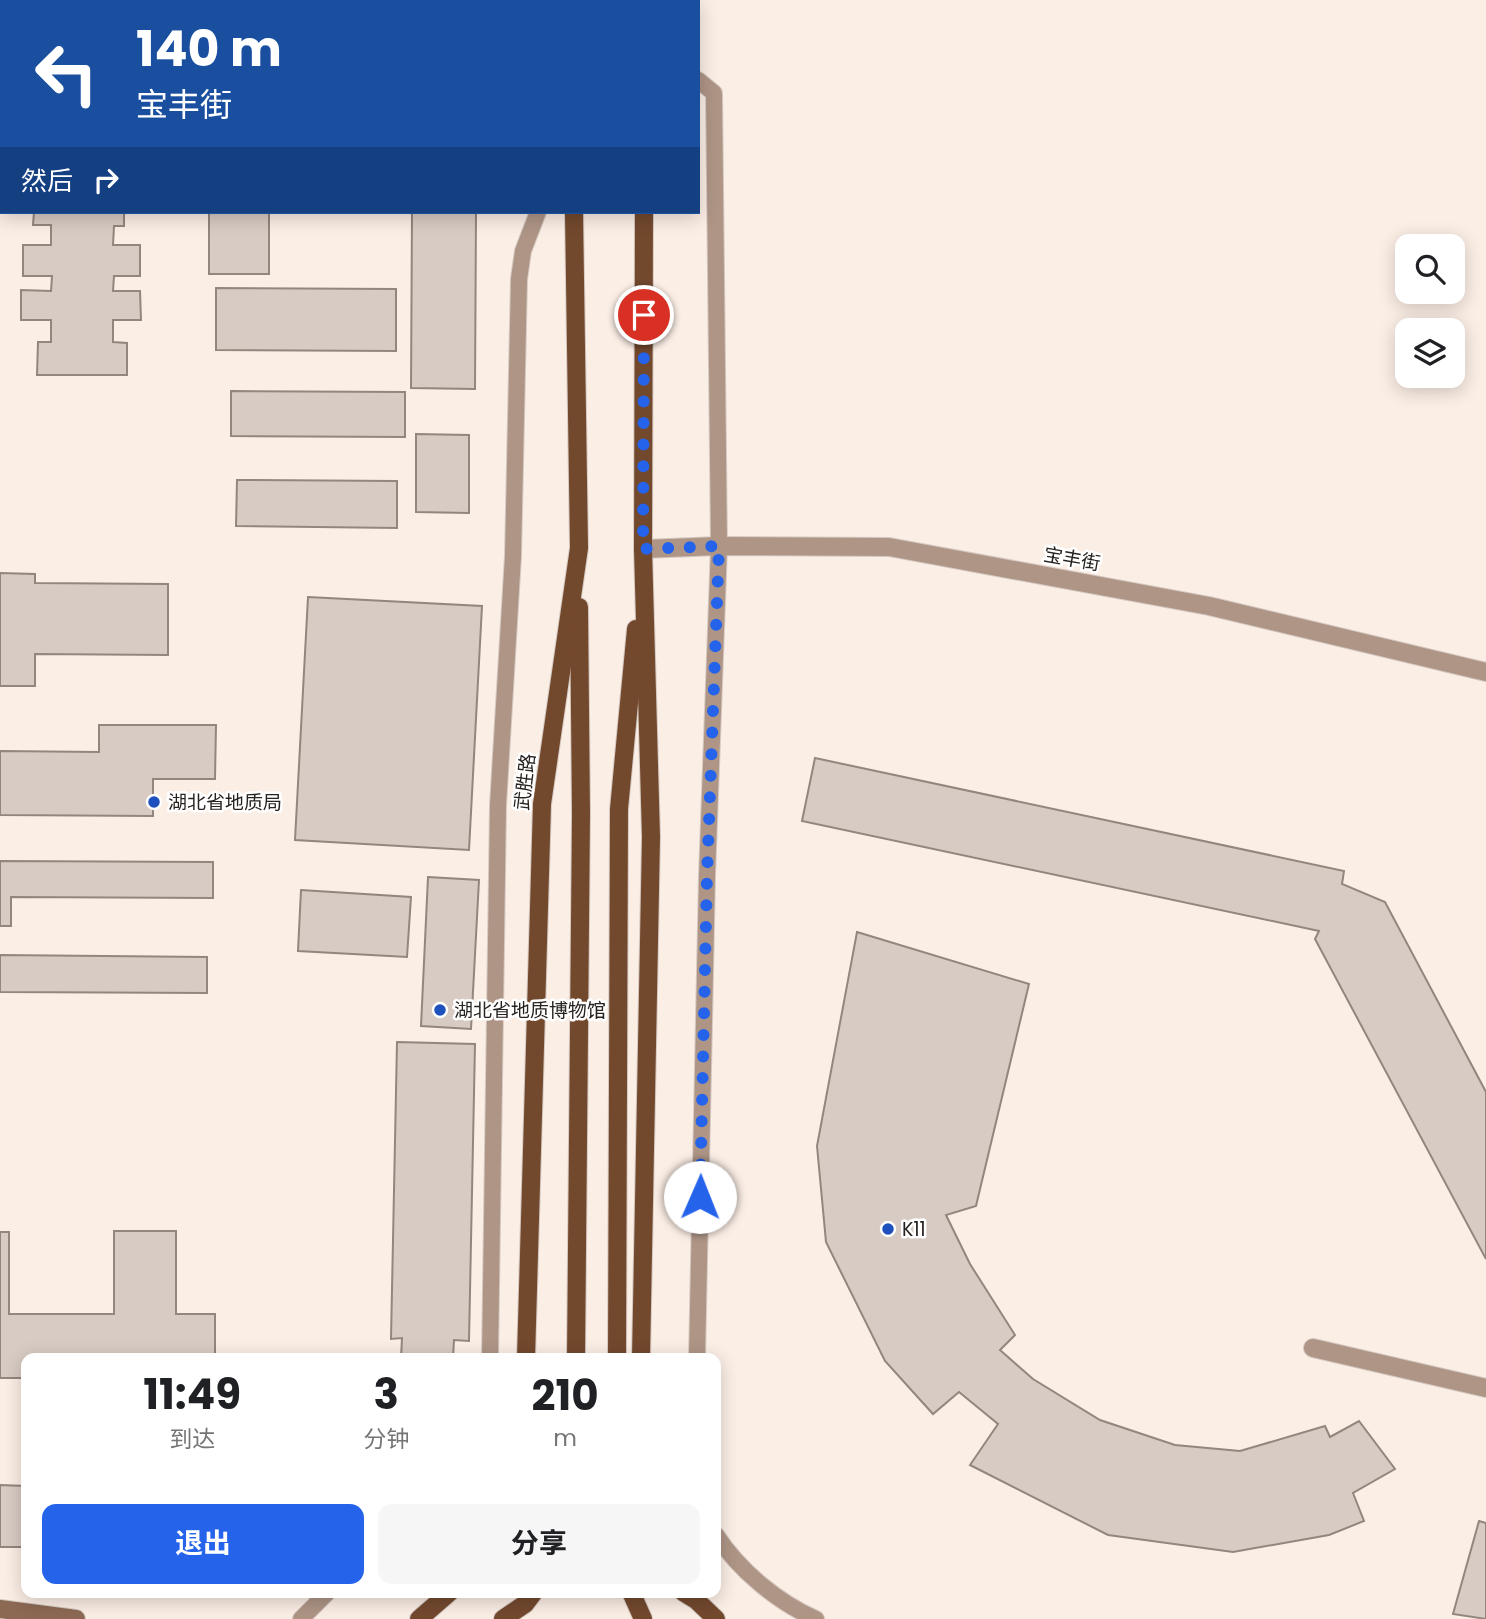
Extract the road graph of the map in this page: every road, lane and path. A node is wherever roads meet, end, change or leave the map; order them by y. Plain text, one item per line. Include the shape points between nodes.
1 (700, 82) edge
2 (537, 214) edge
3 (574, 214) edge
4 (644, 214) edge
5 (719, 546) junction
6 (579, 548) junction
7 (643, 549) junction
8 (1486, 672) edge
9 (1313, 1348) dead end
10 (491, 1353) edge
11 (526, 1353) edge
12 (576, 1353) edge
13 (617, 1353) edge
14 (641, 1353) edge
15 (697, 1353) edge
16 (1486, 1388) edge
17 (721, 1542) edge
18 (322, 1598) edge
19 (443, 1598) edge
20 (530, 1598) edge
21 (634, 1598) edge
22 (692, 1598) edge
23 (0, 1609) edge
24 (419, 1618) edge
25 (76, 1619) edge
26 (301, 1619) edge
27 (503, 1619) edge
28 (643, 1619) edge
29 (716, 1619) edge
30 (816, 1619) edge

1 - 5 lane via 714,93
2 - 10 lane via 523,251 519,279 513,555 498,805
3 - 6 main road, 武胜路
4 - 7 main road
5 - 7 street, 宝丰街
5 - 8 street, 宝丰街 via 889,547 1209,606
5 - 15 lane
6 - 11 main road, 武胜路 via 542,804
6 - 12 main road
7 - 13 main road via 619,809
7 - 14 main road via 651,837
9 - 16 street
17 - 30 lane via 758,1582
18 - 26 lane
19 - 24 main road
20 - 27 main road
21 - 28 main road
22 - 29 main road
23 - 25 main road

